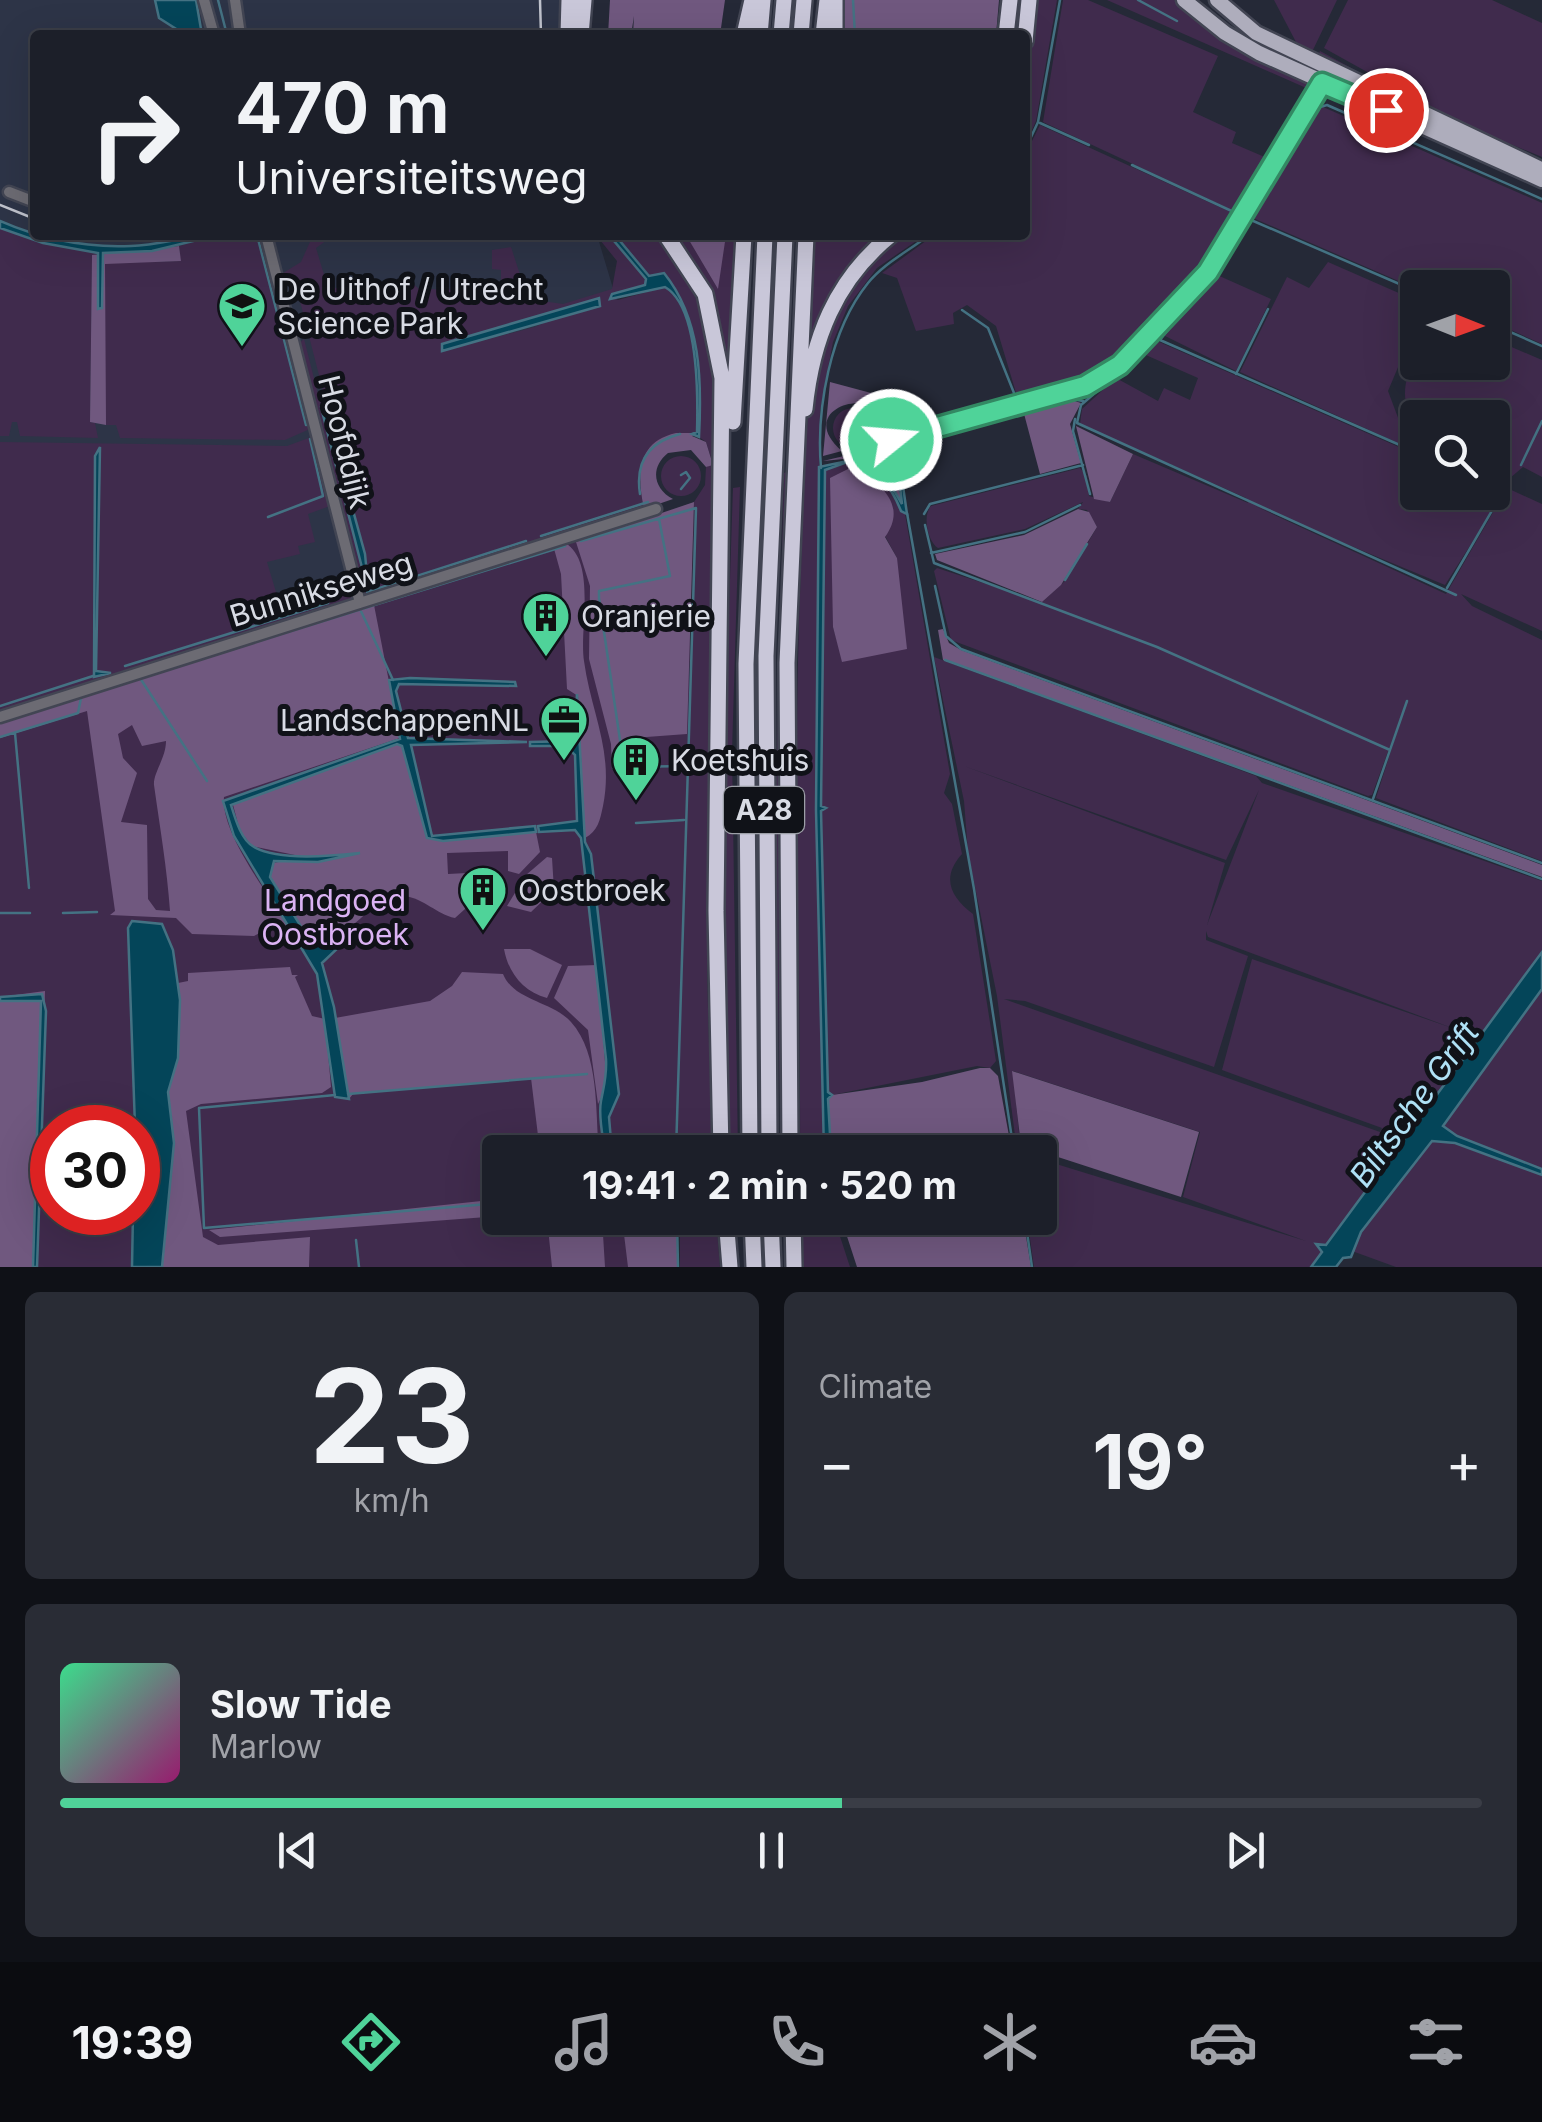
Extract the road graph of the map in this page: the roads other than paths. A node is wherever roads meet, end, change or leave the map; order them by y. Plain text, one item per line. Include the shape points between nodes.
1 (204, 0) edge
2 (235, 0) edge
3 (569, 0) edge
4 (584, 0) edge
5 (752, 0) edge
6 (763, 0) edge
7 (784, 0) edge
8 (804, 0) edge
9 (826, 0) edge
10 (835, 0) edge
11 (1010, 0) edge
12 (1029, 0) edge
13 (1184, 0) edge
14 (1218, 0) edge
15 (213, 30) edge
16 (239, 30) edge
17 (568, 30) edge
18 (581, 30) edge
19 (745, 30) edge
20 (760, 30) edge
21 (781, 30) edge
22 (801, 30) edge
23 (823, 30) edge
24 (835, 30) edge
25 (1007, 30) edge
26 (1026, 30) edge
27 (1326, 76) junction
28 (1542, 169) edge
29 (1542, 180) edge
30 (9, 192) dead end
31 (30, 200) edge
32 (267, 240) edge
33 (669, 240) edge
34 (744, 240) edge
35 (765, 240) edge
36 (784, 240) edge
37 (806, 240) edge
38 (886, 240) edge
39 (891, 440) dead end
40 (656, 509) dead end
41 (790, 531) junction
42 (360, 602) junction
43 (723, 606) junction
44 (0, 717) edge
45 (721, 1135) edge
46 (750, 1135) edge
47 (769, 1135) edge
48 (790, 1135) edge
49 (727, 1235) edge
50 (753, 1235) edge
51 (772, 1235) edge
52 (793, 1235) edge
53 (730, 1267) edge
54 (754, 1267) edge
55 (773, 1267) edge
56 (794, 1267) edge

1 - 15 street
2 - 16 street
3 - 17 highway
4 - 18 highway
5 - 19 highway
6 - 20 highway
7 - 21 highway
8 - 22 highway
9 - 23 highway
10 - 24 highway
11 - 25 highway
12 - 26 highway
13 - 27 main road via 1233,39
14 - 27 main road via 1256,33
27 - 28 main road
27 - 29 main road
27 - 39 street via 1208,272 1120,365 1085,386
30 - 31 street
32 - 42 street, Hoofddijk
33 - 43 highway, A28 via 705,294 719,346
34 - 43 highway, A28
35 - 46 highway, A28 via 746,664
36 - 47 highway, A28 via 766,656
37 - 41 highway, A28
38 - 41 highway, A28 via 848,278 816,341
40 - 42 street, Bunnikseweg
41 - 48 highway, A28
42 - 44 street, Bunnikseweg
43 - 45 highway, A28 via 716,911
49 - 53 highway
50 - 54 highway
51 - 55 highway
52 - 56 highway

